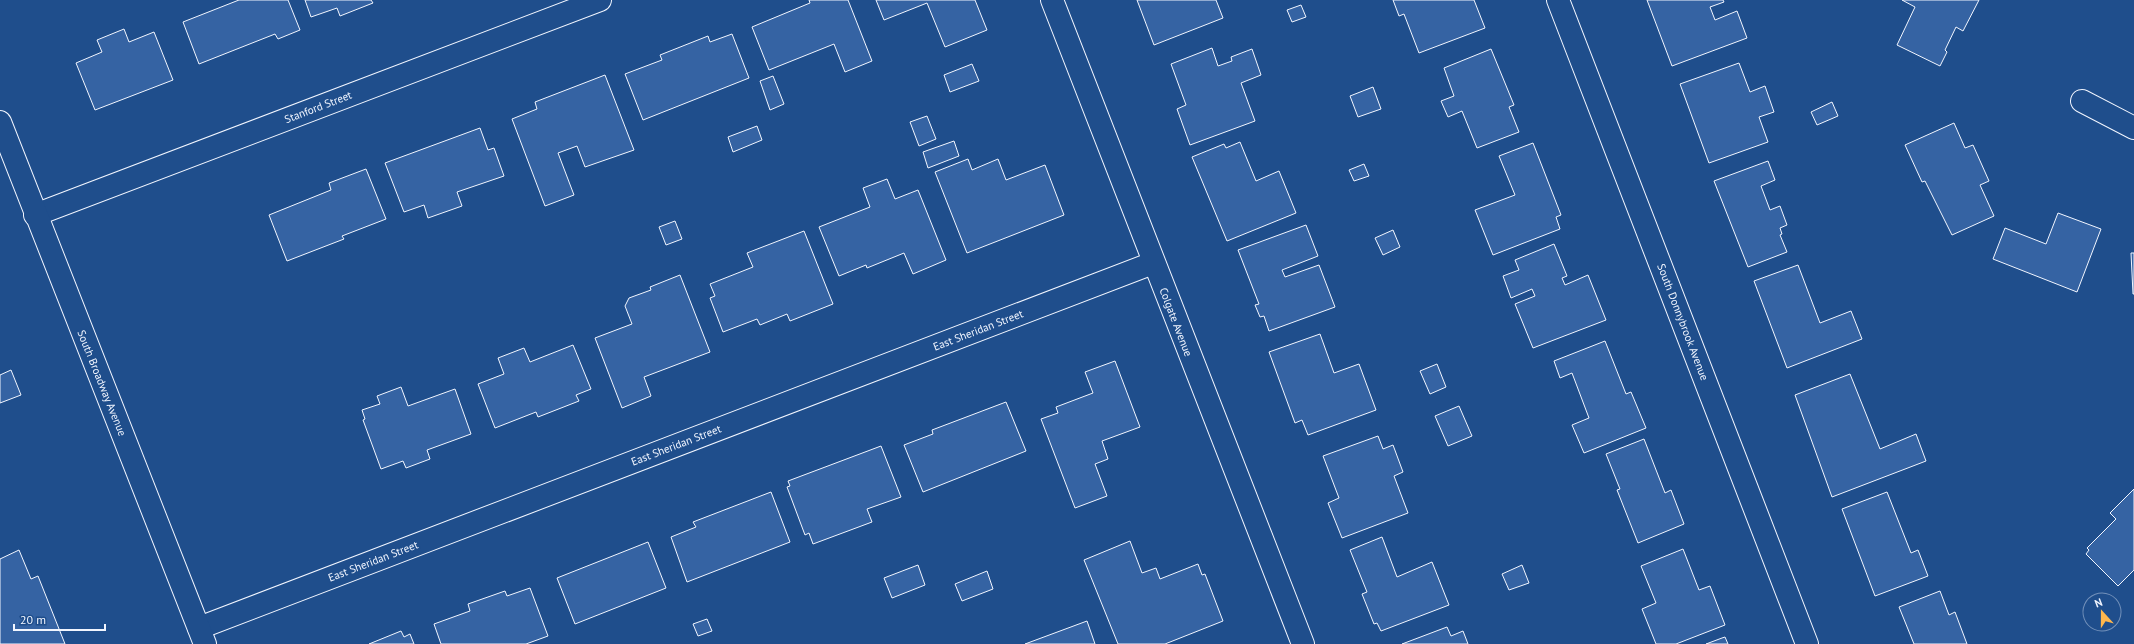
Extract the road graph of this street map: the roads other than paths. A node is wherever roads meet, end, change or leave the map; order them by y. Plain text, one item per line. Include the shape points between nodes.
1 (600, 0) edge
2 (1052, 0) edge
3 (1558, 0) edge
4 (2082, 100) dead end
5 (0, 122) edge
6 (2134, 128) edge
7 (35, 215) junction
8 (1153, 263) junction
9 (202, 636) edge
10 (1303, 644) edge
11 (1807, 644) edge

1 - 7 street, Stanford Street
2 - 8 street, Colgate Avenue
3 - 11 street, South Donnybrook Avenue
4 - 6 street
5 - 7 street, South Broadway Avenue
7 - 9 street, South Broadway Avenue
8 - 9 street, East Sheridan Street
8 - 10 street, Colgate Avenue

